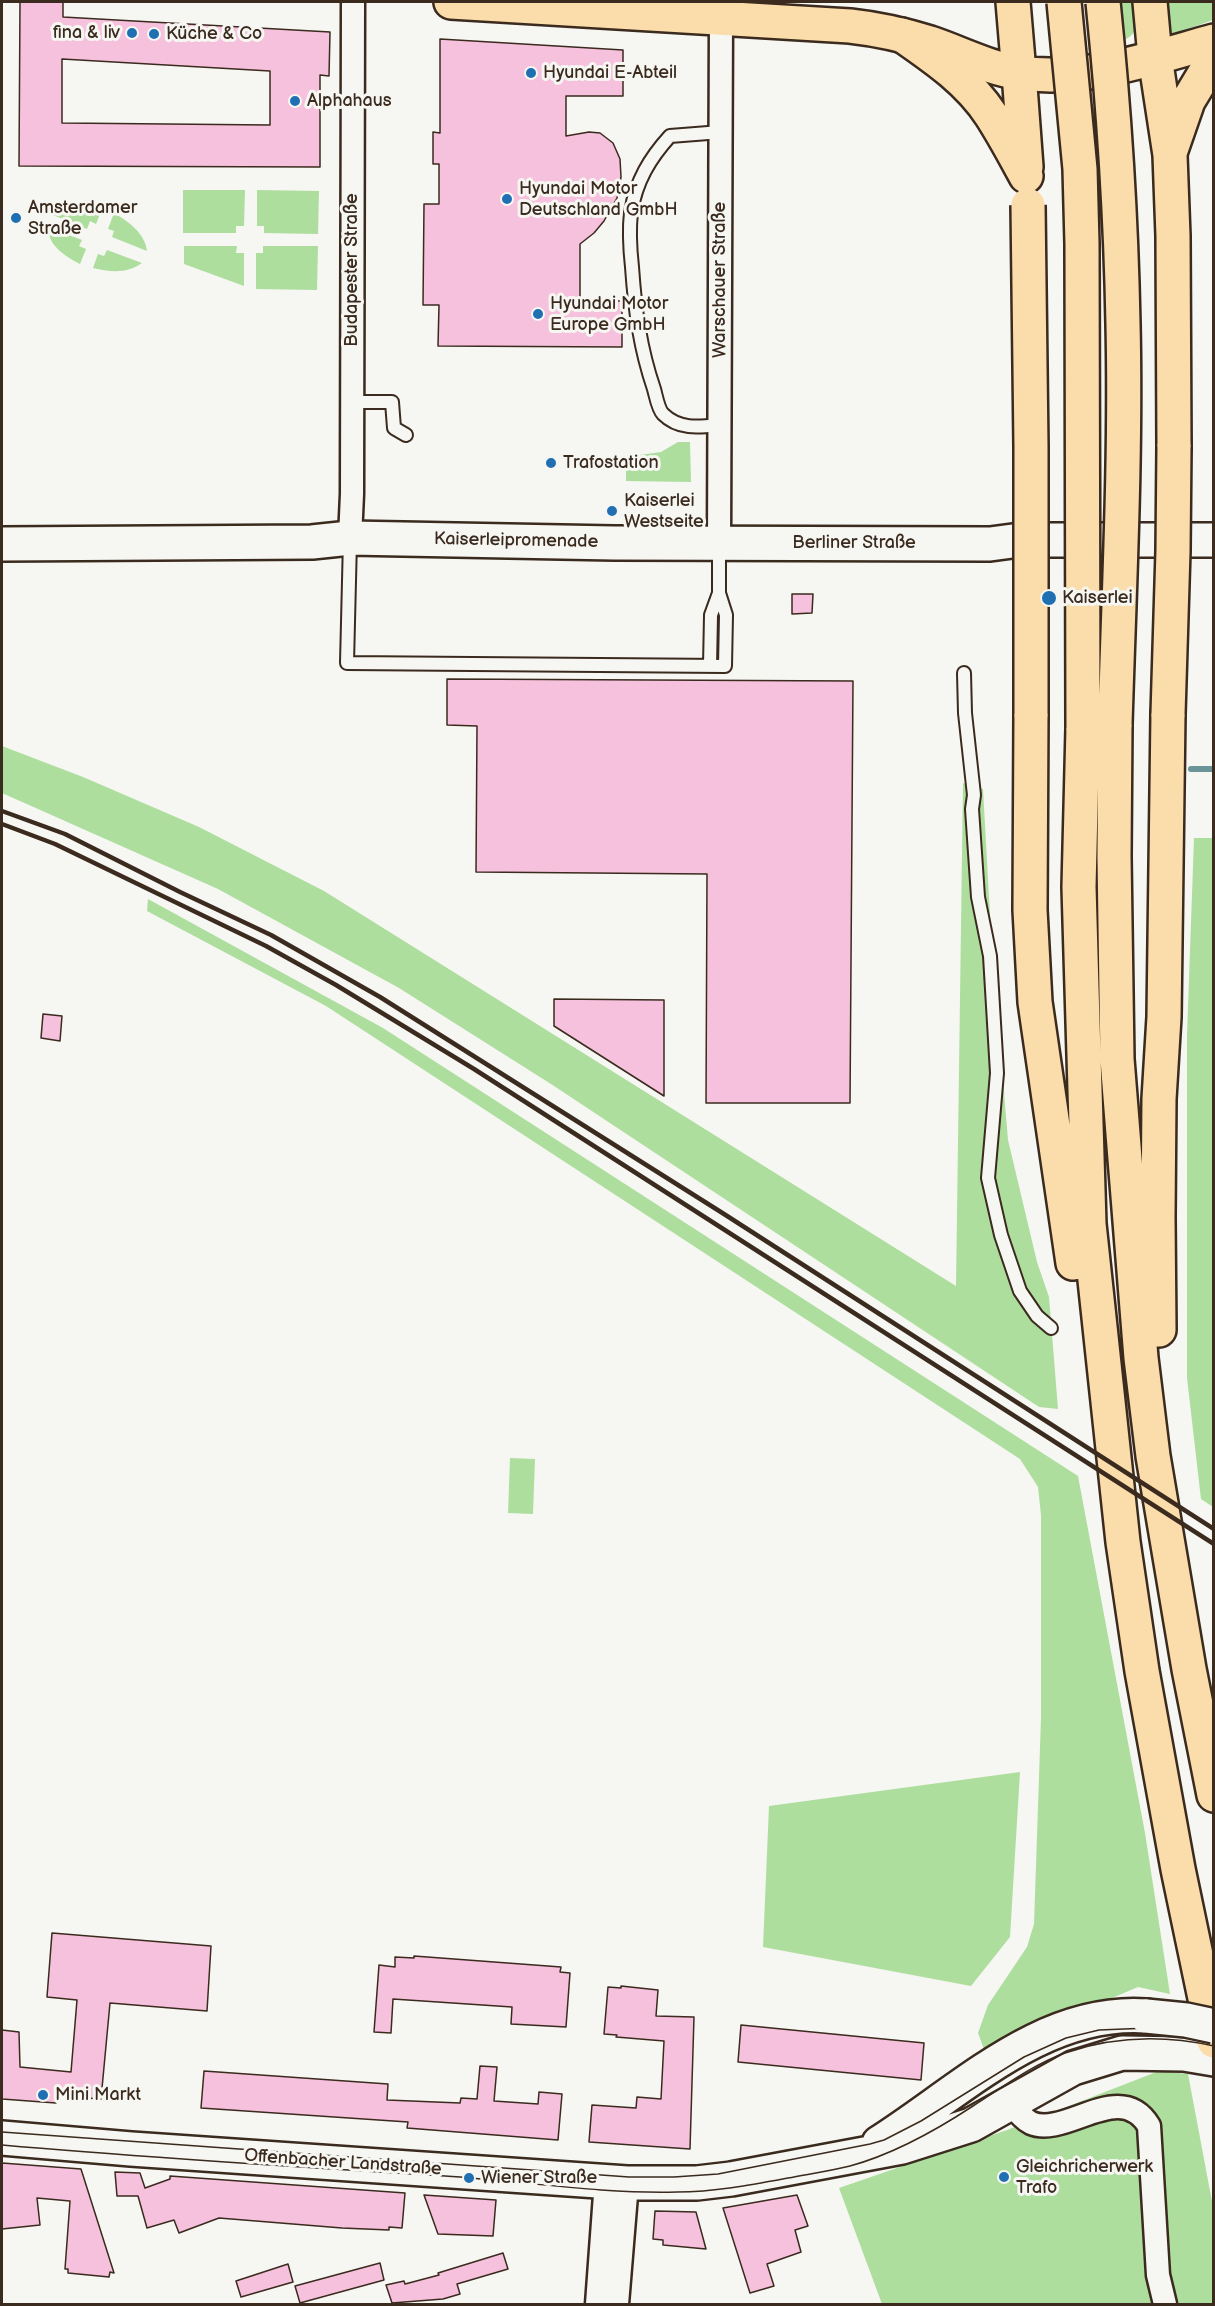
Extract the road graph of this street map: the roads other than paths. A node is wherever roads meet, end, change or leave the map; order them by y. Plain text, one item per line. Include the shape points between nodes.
1 (353, 2) edge
2 (451, 2) edge
3 (1013, 2) edge
4 (1064, 2) edge
5 (1103, 2) edge
6 (1150, 2) edge
7 (721, 19) junction
8 (902, 35) junction
9 (1214, 41) edge
10 (1155, 57) junction
11 (1214, 58) edge
12 (1019, 73) junction
13 (721, 132) junction
14 (1170, 155) junction
15 (1027, 190) junction
16 (352, 402) junction
17 (719, 425) junction
18 (406, 435) dead end
19 (2, 526) edge
20 (350, 538) junction
21 (1214, 540) edge
22 (719, 542) junction
23 (2, 544) edge
24 (990, 544) junction
25 (1214, 552) edge
26 (719, 593) junction
27 (710, 666) junction
28 (964, 672) dead end
29 (1099, 726) junction
30 (1051, 1328) dead end
31 (1150, 1440) junction
32 (1112, 1443) junction
33 (1214, 1795) edge
34 (1214, 2026) edge
35 (1214, 2041) edge
36 (1214, 2059) edge
37 (1011, 2103) junction
38 (2, 2138) edge
39 (862, 2154) junction
40 (616, 2182) junction
41 (597, 2304) edge
42 (617, 2304) edge
43 (1165, 2304) edge

1 - 16 street, Budapester Straße
2 - 7 main road
3 - 12 main road
4 - 29 main road, bridge via 1080,169
5 - 29 main road, bridge via 1117,168 1123,323 1122,483
6 - 10 main road
7 - 8 main road via 850,26
7 - 13 street, Warschauer Straße
8 - 12 main road
8 - 15 main road via 967,85 990,113
9 - 10 main road
10 - 12 main road via 1080,73
10 - 14 main road
11 - 14 main road via 1188,101
12 - 15 main road
13 - 17 street, Warschauer Straße
13 - 17 lane via 670,136 655,153 640,177 631,212 630,246 642,354 661,413 678,424 696,428
14 - 31 main road, bridge via 1173,539 1159,1100 1159,1337
15 - 32 main road, bridge via 1030,910 1035,1002 1079,1308
16 - 18 lane via 392,402 394,428
16 - 20 street, Budapester Straße
17 - 22 street, Warschauer Straße
19 - 20 main road, Kaiserleipromenade via 306,530
20 - 22 main road, Kaiserleipromenade
20 - 23 main road, Kaiserleipromenade via 312,542
20 - 27 lane via 347,663
21 - 24 main road, Berliner Straße via 1020,540
22 - 24 main road, Berliner Straße
22 - 26 lane
24 - 25 main road, Berliner Straße via 1020,549
26 - 27 lane via 711,615
26 - 27 lane via 726,615 725,666
28 - 30 lane via 978,897 990,956 997,1073 988,1178 1020,1292
29 - 31 main road via 1114,856 1117,1059
29 - 32 main road via 1079,887 1089,1224
31 - 33 main road
32 - 35 main road via 1142,1671
34 - 39 main road, Offenbacher Landstraße, bridge via 1146,2016 1116,2017 1042,2036 977,2075
36 - 37 main road, Offenbacher Landstraße via 1155,2052 1122,2053 1072,2068
37 - 39 main road, Offenbacher Landstraße via 971,2125 902,2147
37 - 43 street via 1025,2119 1041,2125 1105,2108 1126,2109 1144,2117 1149,2126 1158,2275
38 - 40 main road, Offenbacher Landstraße
39 - 40 main road, Offenbacher Landstraße via 697,2183
40 - 41 street
40 - 42 street

